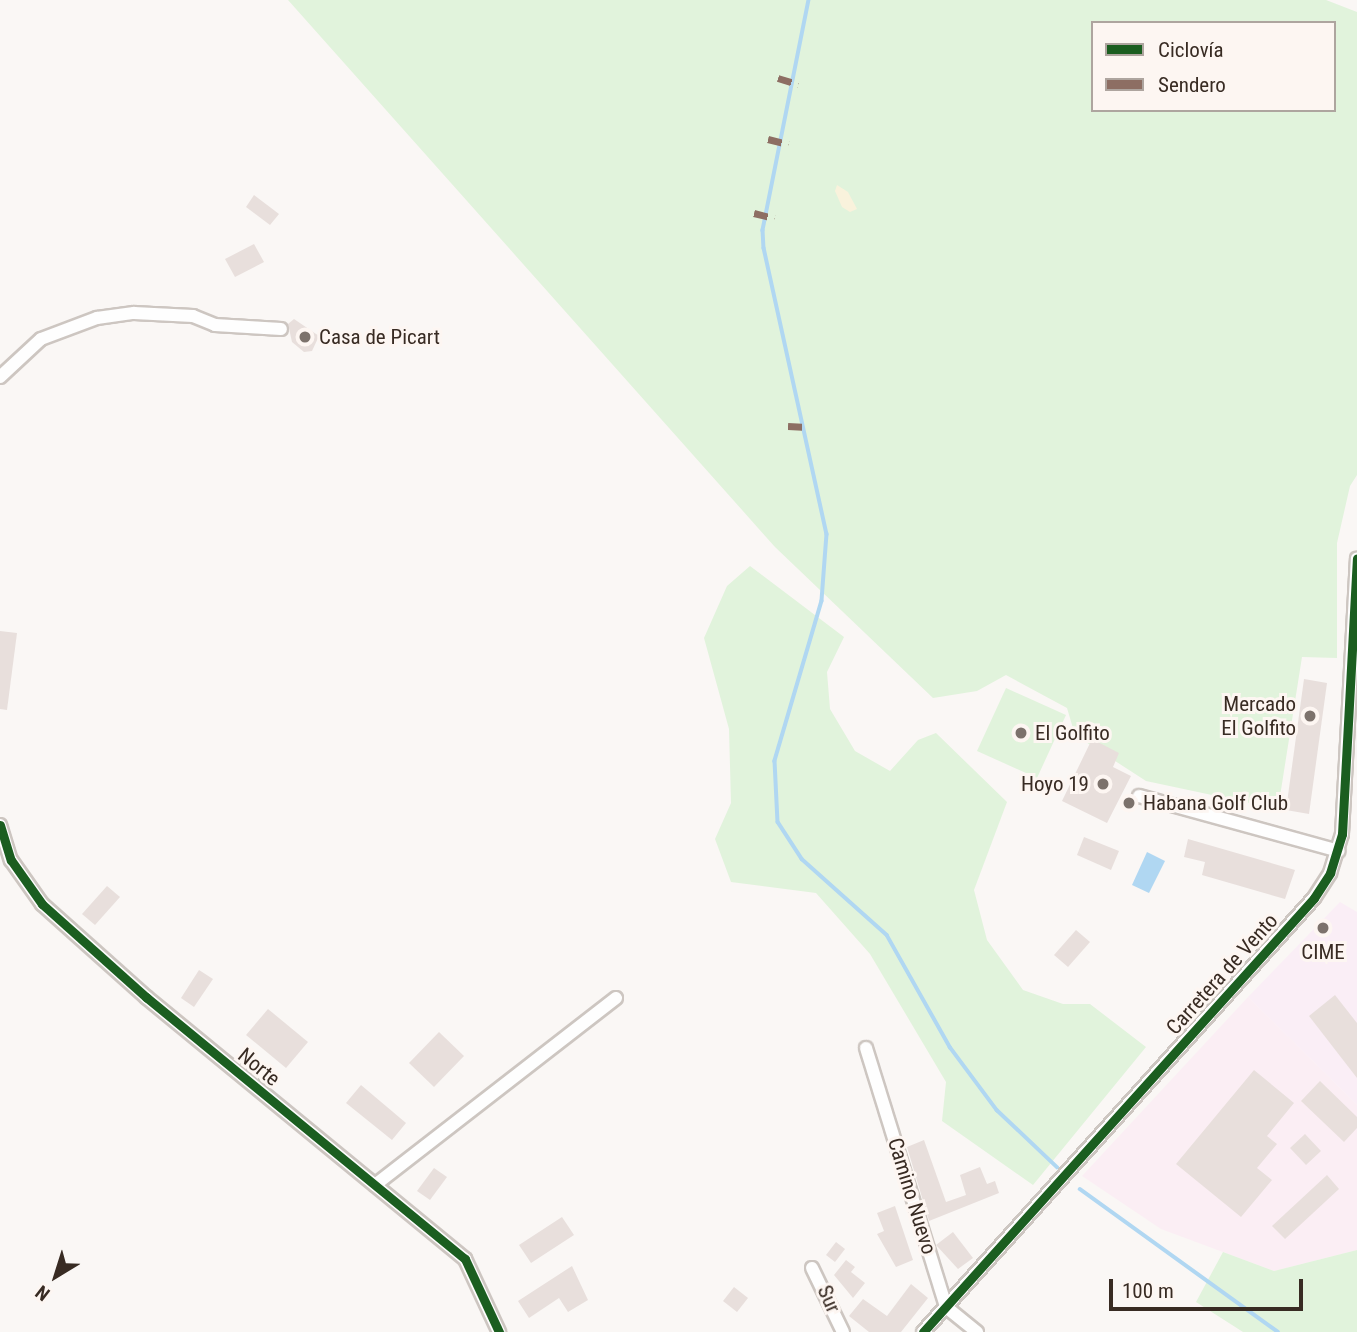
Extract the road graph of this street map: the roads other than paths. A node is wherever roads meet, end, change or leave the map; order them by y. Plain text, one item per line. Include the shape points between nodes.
1 (281, 329) dead end
2 (0, 377) edge
3 (1357, 558) edge
4 (1139, 796) dead end
5 (0, 825) edge
6 (1339, 851) junction
7 (616, 998) dead end
8 (866, 1048) dead end
9 (375, 1185) junction
10 (812, 1268) dead end
11 (946, 1307) junction
12 (499, 1332) edge
13 (843, 1332) edge
14 (923, 1332) edge
15 (977, 1332) edge

1 - 2 street via 215,325 193,316 134,313 97,318 41,339
3 - 6 street, Carretera de Vento
4 - 6 street
5 - 9 street, Norte via 11,860 42,904 146,997
6 - 11 street, Carretera de Vento via 1314,898
7 - 9 street
8 - 11 street, Camino Nuevo
9 - 12 street, Norte via 465,1259
10 - 13 street, Sur
11 - 14 street, Carretera de Vento
11 - 15 street

